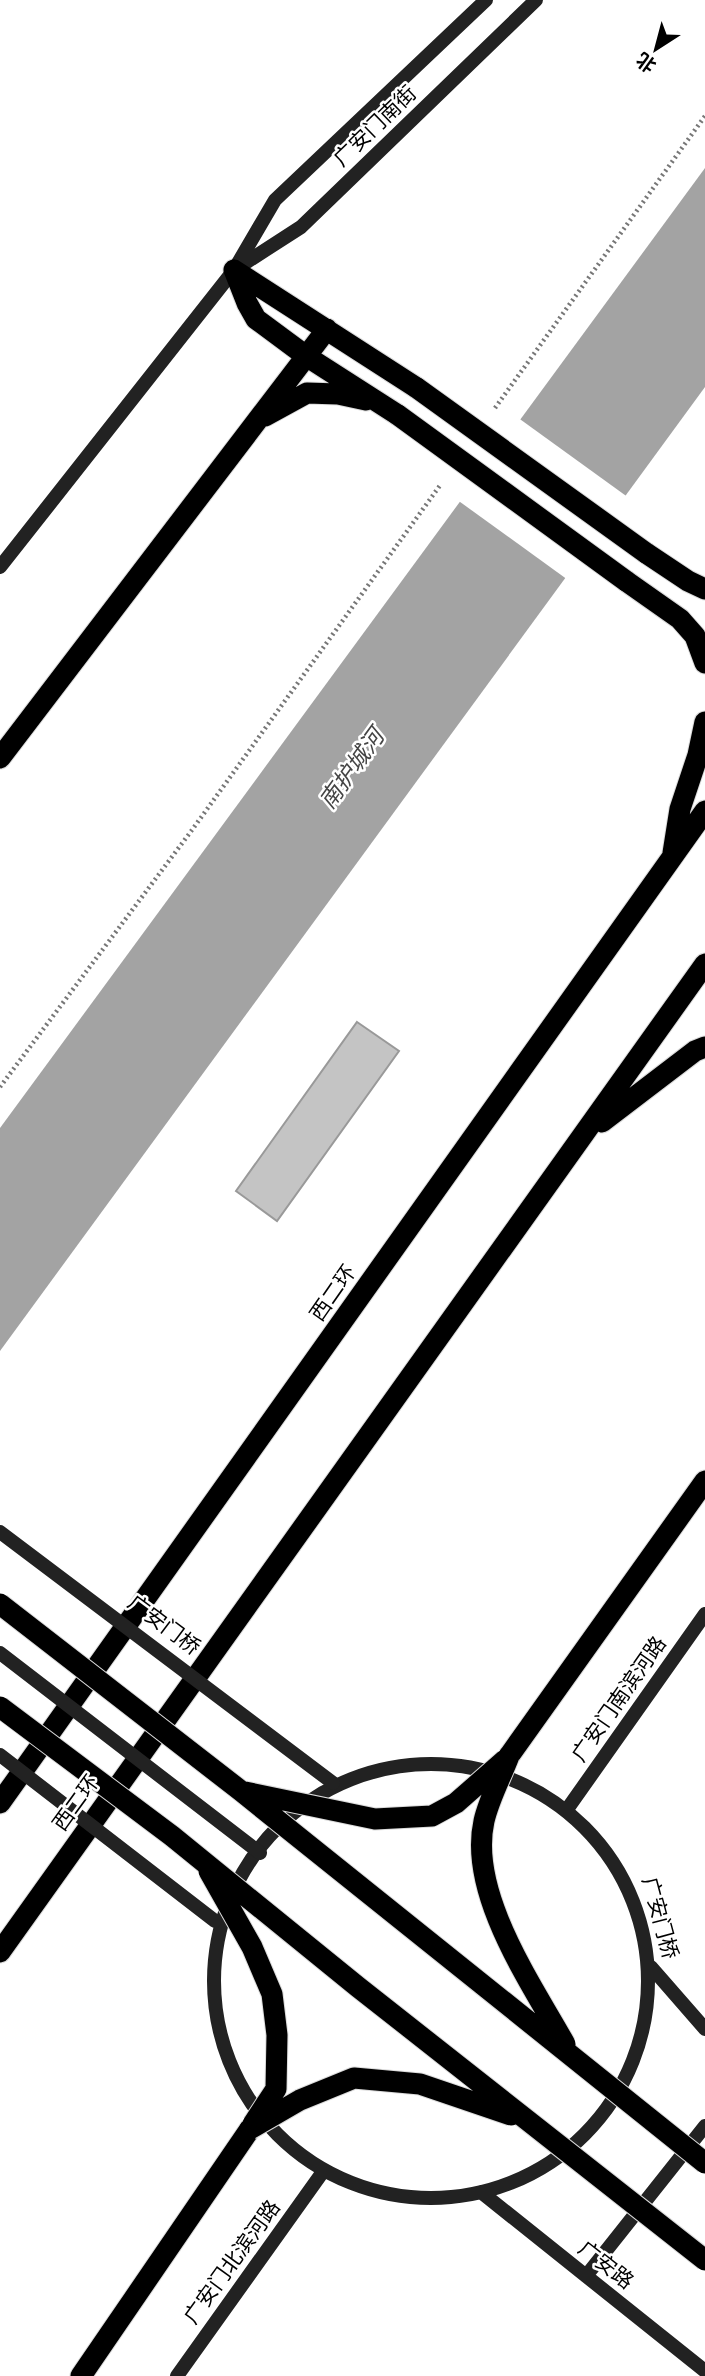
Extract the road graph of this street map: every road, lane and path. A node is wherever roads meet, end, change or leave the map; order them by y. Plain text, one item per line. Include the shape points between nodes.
1 (486, 0) edge
2 (536, 0) edge
3 (705, 116) edge
4 (234, 270) junction
5 (327, 330) junction
6 (306, 356) junction
7 (378, 402) junction
8 (493, 411) dead end
9 (254, 422) junction
10 (444, 479) dead end
11 (0, 567) edge
12 (705, 589) edge
13 (705, 663) edge
14 (705, 722) edge
15 (0, 758) edge
16 (705, 811) edge
17 (672, 859) junction
18 (705, 964) edge
19 (705, 1047) edge
20 (0, 1087) edge
21 (584, 1136) junction
22 (705, 1481) edge
23 (0, 1532) edge
24 (0, 1605) edge
25 (705, 1614) edge
26 (0, 1653) edge
27 (0, 1707) edge
28 (0, 1755) edge
29 (509, 1756) junction
30 (333, 1783) junction
31 (241, 1791) junction
32 (0, 1803) edge
33 (568, 1808) junction
34 (260, 1853) junction
35 (203, 1861) junction
36 (215, 1920) junction
37 (0, 1952) edge
38 (651, 1967) junction
39 (705, 2029) edge
40 (569, 2052) junction
41 (529, 2121) junction
42 (705, 2126) edge
43 (250, 2129) junction
44 (705, 2162) edge
45 (322, 2173) junction
46 (481, 2193) junction
47 (705, 2260) edge
48 (586, 2276) junction
49 (705, 2371) edge
50 (80, 2376) edge
51 (177, 2376) edge

1 - 4 street, 广安门南街 via 275,200
2 - 4 street, 广安门南街 via 301,227
3 - 8 path
4 - 5 highway
4 - 6 highway via 256,318
4 - 11 street, 广安门南街
5 - 6 highway
5 - 12 highway, bridge via 417,388 646,553
6 - 7 highway
6 - 9 highway
7 - 9 highway via 307,393
7 - 13 highway, bridge via 680,619 695,636
9 - 15 highway
10 - 20 path
14 - 17 highway via 680,808
16 - 17 highway, 西二环
17 - 32 highway, 西二环
18 - 21 highway, 西二环
19 - 21 highway
21 - 37 highway, 西二环
22 - 29 highway
23 - 30 street, 广安门桥, bridge
24 - 31 highway, bridge
25 - 33 street, 广安门南滨河路
26 - 34 street, bridge
27 - 35 highway, bridge
28 - 36 street, bridge
29 - 31 highway, bridge via 456,1803 432,1816 374,1819
29 - 40 highway, bridge via 484,1820 480,1853 495,1915
30 - 33 street, 广安门桥 via 447,1761 514,1777
30 - 34 street
31 - 40 highway, bridge
33 - 38 street, 广安门桥 via 625,1876
34 - 36 street
35 - 41 highway, bridge
35 - 43 highway, bridge via 252,1947 272,1994 278,2035 276,2089
36 - 45 street, 广安门桥 via 214,1968 222,2048 244,2106
38 - 39 street
38 - 46 street, 广安门桥 via 644,2039 600,2120 550,2164
40 - 44 highway, bridge
41 - 43 highway, bridge via 420,2084 354,2078 300,2100
41 - 47 highway, bridge
42 - 48 street
43 - 50 highway
45 - 46 street, 广安门桥 via 401,2195
45 - 51 street, 广安门北滨河路
46 - 48 street, 广安路
48 - 49 street, 广安路

